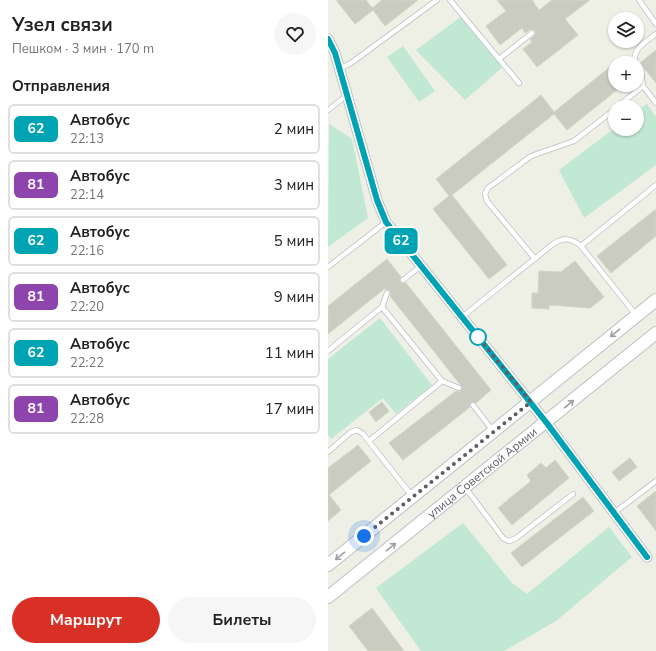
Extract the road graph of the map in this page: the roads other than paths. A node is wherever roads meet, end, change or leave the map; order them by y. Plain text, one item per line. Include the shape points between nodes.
1 (437, 0) edge
2 (450, 0) edge
3 (639, 0) edge
4 (656, 24) edge
5 (532, 33) dead end
6 (656, 34) edge
7 (328, 39) edge
8 (634, 56) edge
9 (499, 59) junction
10 (339, 68) junction
11 (519, 83) dead end
12 (644, 87) edge
13 (636, 92) edge
14 (346, 96) junction
15 (626, 100) edge
16 (656, 103) edge
17 (328, 110) edge
18 (608, 114) edge
19 (656, 185) edge
20 (386, 222) junction
21 (581, 246) junction
22 (535, 258) junction
23 (421, 266) junction
24 (328, 267) edge
25 (403, 280) dead end
26 (388, 293) dead end
27 (656, 300) edge
28 (382, 307) junction
29 (636, 316) junction
30 (462, 317) junction
31 (656, 333) edge
32 (328, 351) edge
33 (442, 381) junction
34 (459, 388) dead end
35 (531, 402) junction
36 (473, 405) dead end
37 (546, 422) junction
38 (494, 432) junction
39 (368, 441) junction
40 (328, 452) edge
41 (656, 481) edge
42 (465, 487) junction
43 (574, 494) dead end
44 (413, 497) junction
45 (614, 513) junction
46 (647, 557) dead end
47 (328, 565) edge
48 (328, 598) edge

1 - 10 lane via 351,63
2 - 9 lane
3 - 4 lane
5 - 9 lane
6 - 8 lane via 637,50
7 - 10 street
9 - 11 lane
10 - 14 street
12 - 16 lane
13 - 15 lane
14 - 17 lane
14 - 20 street
18 - 22 lane via 574,141 523,161 488,188 485,194 487,201
19 - 21 lane
20 - 23 street
20 - 24 lane
21 - 22 lane via 574,240 560,239
21 - 29 lane
22 - 30 lane
23 - 25 lane
23 - 30 street
26 - 28 lane
27 - 29 street, улица Советской Армии
28 - 32 lane
28 - 33 lane
29 -> 35 street, улица Советской Армии
30 - 35 street
37 -> 31 street, улица Советской Армии
33 - 34 lane
33 - 39 lane
35 - 37 street
35 - 38 street, улица Советской Армии
36 - 38 lane
37 - 42 street, улица Советской Армии
37 - 45 street
38 - 44 street, улица Советской Армии
39 - 40 lane via 357,430 351,432
39 - 44 lane
41 - 45 lane
42 - 43 lane via 503,538 509,541
48 -> 42 street, улица Советской Армии
44 -> 47 street, улица Советской Армии
45 - 46 street

